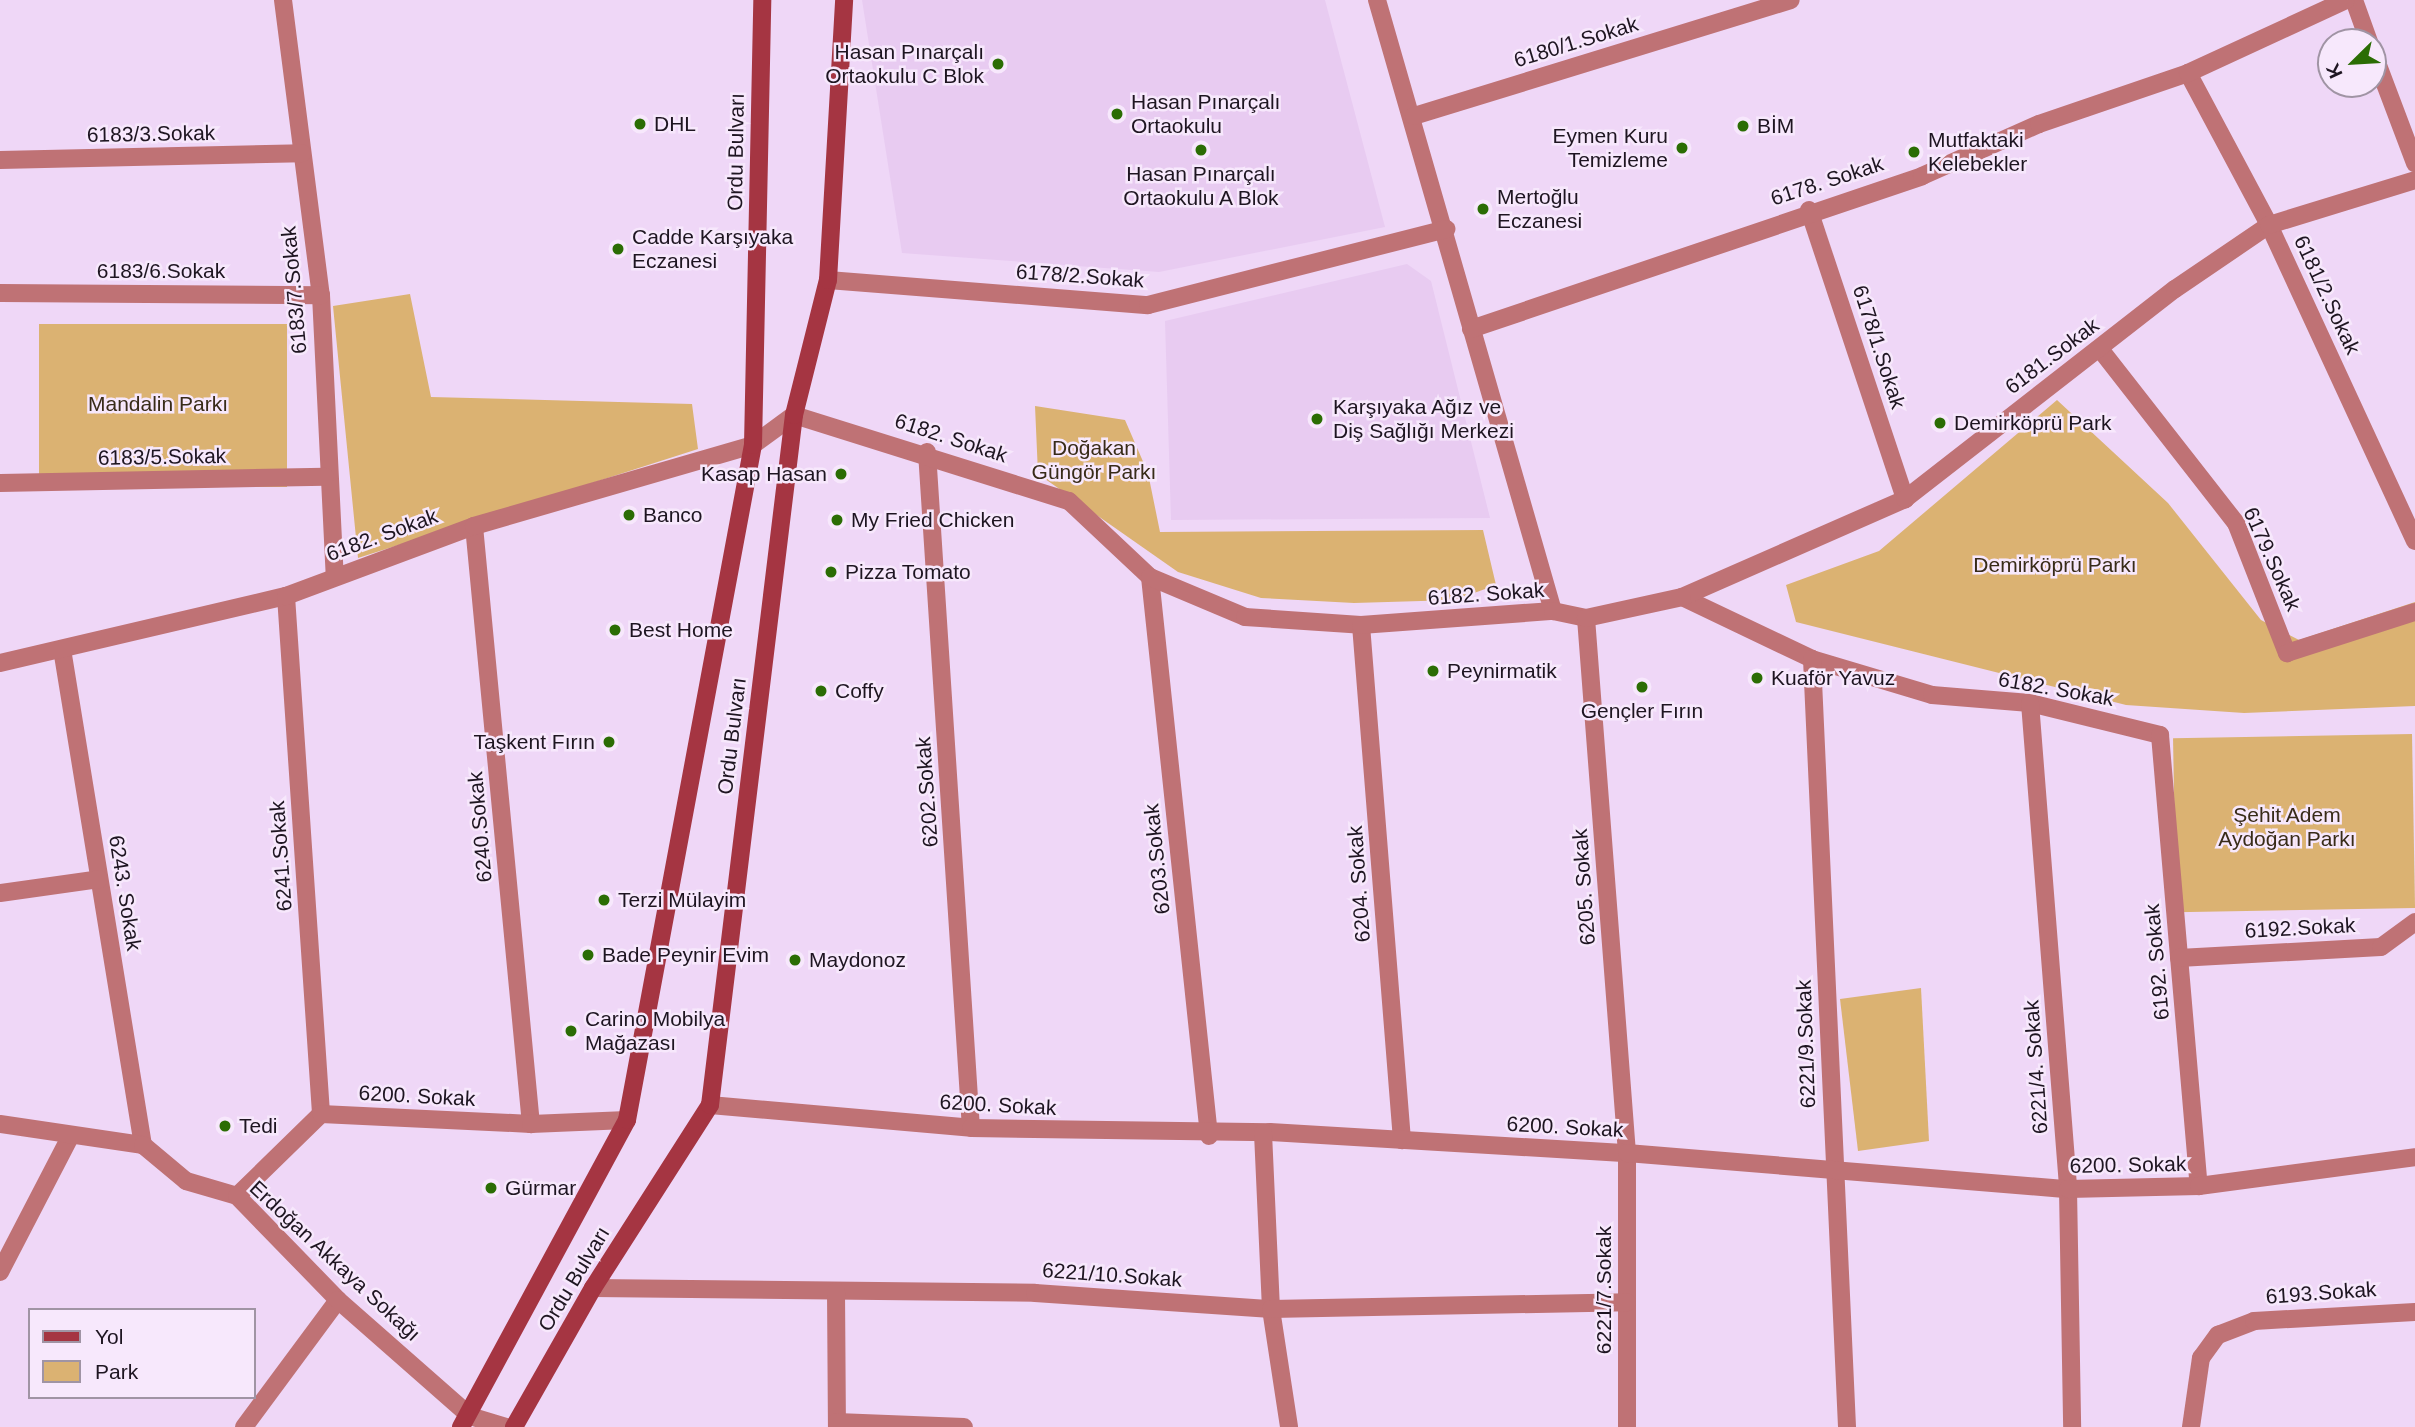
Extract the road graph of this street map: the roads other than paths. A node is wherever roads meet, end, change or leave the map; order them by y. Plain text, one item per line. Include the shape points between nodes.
1 (282, 0) edge
2 (762, 0) edge
3 (844, 0) edge
4 (1377, 0) edge
5 (1791, 0) edge
6 (2346, 0) edge
7 (2354, 0) edge
8 (2364, 28) edge
9 (2188, 73) junction
10 (2387, 89) edge
11 (1414, 116) junction
12 (302, 153) junction
13 (0, 160) edge
14 (2415, 163) edge
15 (2415, 180) edge
16 (1809, 210) junction
17 (2269, 225) junction
18 (1446, 229) junction
19 (828, 280) junction
20 (0, 293) edge
21 (321, 295) junction
22 (1471, 329) junction
23 (2100, 349) junction
24 (794, 415) junction
25 (753, 445) junction
26 (928, 452) junction
27 (325, 477) junction
28 (0, 483) edge
29 (1905, 499) junction
30 (474, 526) junction
31 (2415, 541) edge
32 (335, 577) junction
33 (1150, 577) junction
34 (286, 596) junction
35 (1682, 597) junction
36 (1553, 611) junction
37 (2415, 612) edge
38 (1586, 618) junction
39 (1362, 625) junction
40 (62, 649) junction
41 (1812, 659) junction
42 (0, 663) edge
43 (2030, 703) junction
44 (2160, 735) joint
45 (99, 879) junction
46 (0, 893) edge
47 (2415, 922) edge
48 (2179, 958) junction
49 (710, 1105) junction
50 (321, 1114) junction
51 (627, 1120) junction
52 (0, 1124) edge
53 (531, 1124) junction
54 (971, 1128) junction
55 (1263, 1133) junction
56 (1209, 1136) junction
57 (70, 1138) junction
58 (1402, 1140) junction
59 (143, 1145) junction
60 (1627, 1153) junction
61 (2415, 1157) edge
62 (1834, 1173) junction
63 (2199, 1186) junction
64 (2068, 1189) junction
65 (237, 1196) junction
66 (0, 1272) edge
67 (593, 1288) junction
68 (835, 1290) junction
69 (338, 1300) junction
70 (1628, 1302) junction
71 (1271, 1309) junction
72 (2415, 1312) edge
73 (466, 1421) edge
74 (836, 1425) edge
75 (244, 1427) edge
76 (507, 1427) edge
77 (514, 1427) edge
78 (964, 1427) edge
79 (1289, 1427) edge
80 (1627, 1427) edge
81 (1847, 1427) edge
82 (2072, 1427) edge
83 (2191, 1427) edge

1 - 12 street, 6183/7.Sokak
2 - 25 main road, Ordu Bulvarı
3 - 19 main road, Ordu Bulvarı
4 - 11 street
5 - 11 street, 6180/1.Sokak
6 - 9 street, 6178. Sokak
7 - 8 street
9 - 16 street, 6178. Sokak via 2039,124 1922,176
9 - 17 street, 6181/2.Sokak
10 - 14 street
11 - 18 street
12 - 13 street, 6183/3.Sokak
12 - 21 street, 6183/7.Sokak
15 - 17 street, 6181.Sokak
16 - 22 street, 6178. Sokak
16 - 29 street, 6178/1.Sokak
17 - 23 street, 6181.Sokak
17 - 31 street, 6181/2.Sokak
18 - 19 street, 6178/2.Sokak via 1148,305
18 - 22 street
19 - 24 main road, Ordu Bulvarı
20 - 21 street, 6183/6.Sokak
21 - 27 street, 6183/7.Sokak
22 - 36 street
23 - 29 street, 6181.Sokak
23 - 37 street, 6179.Sokak via 2236,523 2287,653
24 - 25 street, 6182. Sokak
24 - 26 street, 6182. Sokak
24 - 49 main road, Ordu Bulvarı
25 - 30 street, 6182. Sokak
25 - 51 main road, Ordu Bulvarı
26 - 33 street, 6182. Sokak via 1069,502
26 - 54 street, 6202.Sokak
27 - 28 street, 6183/5.Sokak
27 - 32 street, 6183/7.Sokak
29 - 35 street, 6181.Sokak
30 - 32 street, 6182. Sokak
30 - 53 street, 6240.Sokak
32 - 34 street, 6182. Sokak
33 - 39 street, 6182. Sokak via 1245,617
33 - 56 street, 6203.Sokak
34 - 40 street, 6182. Sokak
34 - 50 street, 6241.Sokak
35 - 38 street, 6182. Sokak
35 - 41 street, 6182. Sokak
36 - 38 street, 6182. Sokak
36 - 39 street, 6182. Sokak
38 - 60 street, 6205. Sokak
39 - 58 street, 6204. Sokak
40 - 42 street, 6182. Sokak
40 - 45 street, 6243. Sokak
41 - 43 street, 6182. Sokak via 1932,695
41 - 62 street, 6221/9.Sokak
43 - 44 street, 6182. Sokak
43 - 64 street, 6221/4. Sokak
44 - 48 street, 6192. Sokak
45 - 46 street
45 - 59 street, 6243. Sokak
47 - 48 street, 6192.Sokak via 2381,947
48 - 63 street, 6192. Sokak
49 - 54 street, 6200. Sokak
49 - 67 main road, Ordu Bulvarı
50 - 53 street, 6200. Sokak
50 - 65 street
51 - 53 street, 6200. Sokak
51 - 73 main road, Ordu Bulvarı
52 - 57 street
54 - 56 street, 6200. Sokak
55 - 56 street, 6200. Sokak
55 - 58 street, 6200. Sokak
55 - 71 street
57 - 59 street
57 - 66 street
58 - 60 street, 6200. Sokak
59 - 65 street, Erdoğan Akkaya Sokağı via 186,1181
60 - 62 street, 6200. Sokak
60 - 70 street, 6221/7.Sokak
61 - 63 street, 6200. Sokak
62 - 64 street, 6200. Sokak
62 - 81 street, 6221/9.Sokak
63 - 64 street, 6200. Sokak
64 - 82 street, 6221/4. Sokak
65 - 69 street, Erdoğan Akkaya Sokağı
67 - 68 street, 6221/10.Sokak
67 - 77 main road, Ordu Bulvarı
68 - 71 street, 6221/10.Sokak via 1035,1293
68 - 74 street
69 - 73 street, Erdoğan Akkaya Sokağı
69 - 75 street
70 - 71 street, 6221/10.Sokak
70 - 80 street, 6221/7.Sokak
71 - 79 street
72 - 83 street, 6193.Sokak via 2254,1321 2218,1335 2201,1358
73 - 76 street, Erdoğan Akkaya Sokağı
74 - 78 street

